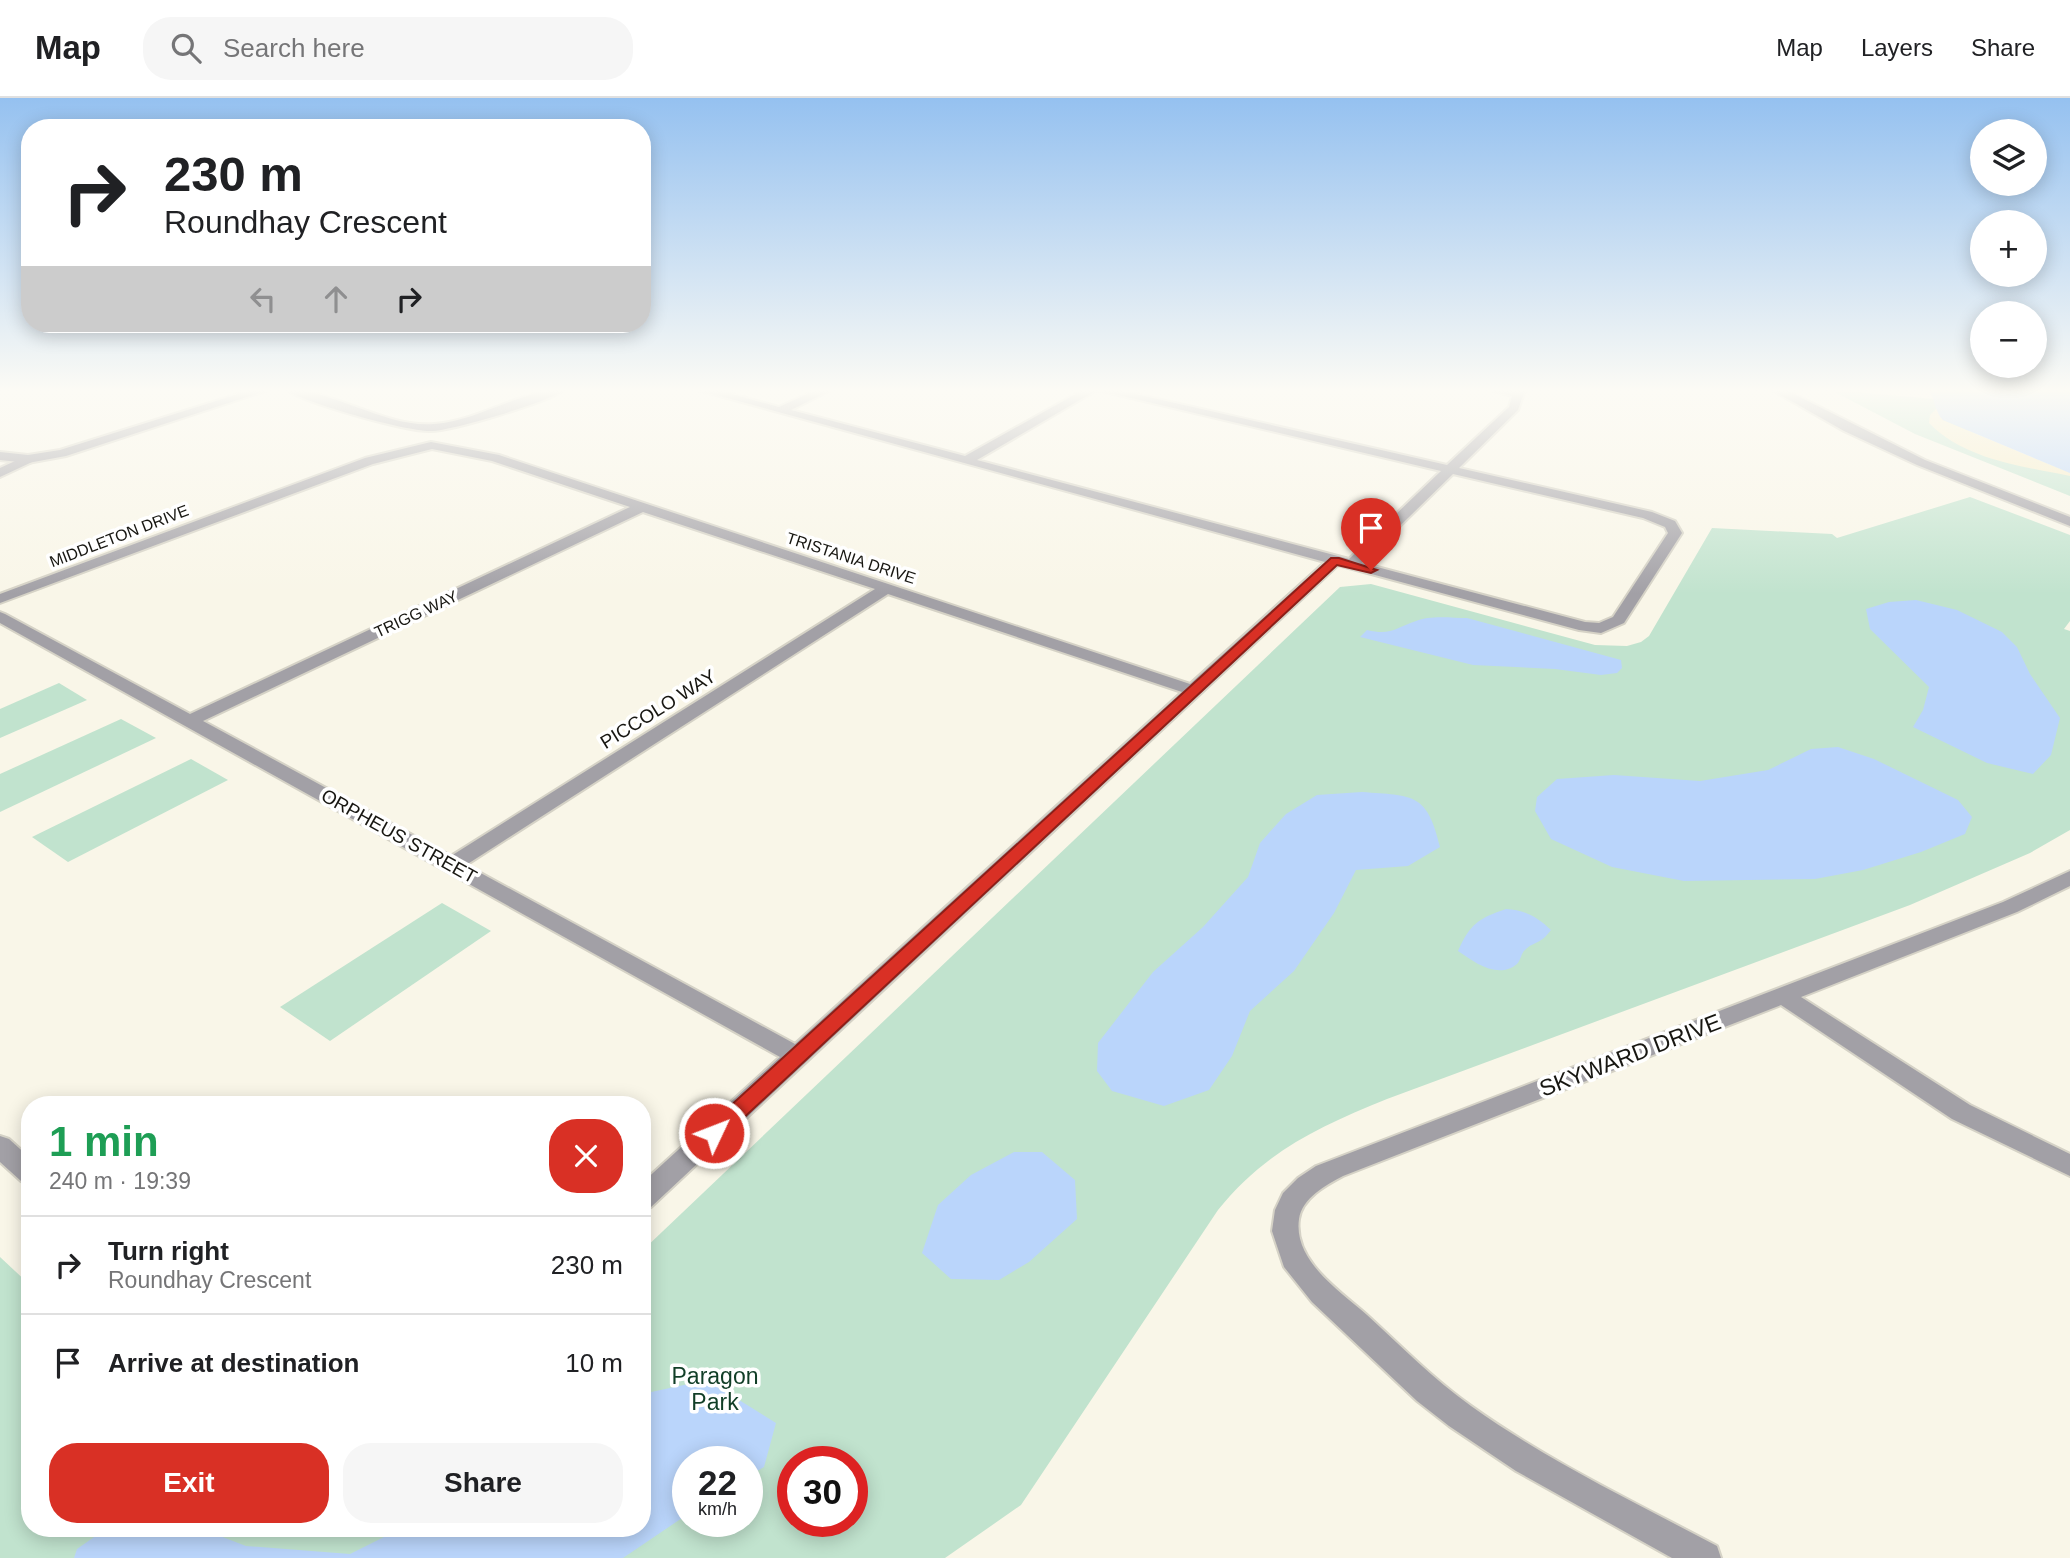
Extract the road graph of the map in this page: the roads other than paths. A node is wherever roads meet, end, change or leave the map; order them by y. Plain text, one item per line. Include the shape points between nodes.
1 (20, 458) edge
2 (33, 458) edge
3 (374, 458) edge
4 (381, 458) edge
5 (495, 458) edge
6 (956, 458) edge
7 (971, 458) edge
8 (1399, 458) edge
9 (1462, 458) edge
10 (1910, 458) edge
11 (1938, 458) edge
12 (28, 459) junction
13 (369, 461) junction
14 (966, 461) junction
15 (1450, 470) junction
16 (0, 473) edge
17 (642, 507) junction
18 (2070, 510) edge
19 (2070, 522) edge
20 (1343, 562) junction
21 (887, 589) junction
22 (0, 599) edge
23 (0, 617) edge
24 (1195, 691) junction
25 (191, 721) junction
26 (452, 865) junction
27 (2070, 878) edge
28 (1784, 996) junction
29 (798, 1056) junction
30 (2, 1150) edge
31 (21, 1166) edge
32 (2070, 1166) edge
33 (651, 1191) edge
34 (1705, 1558) edge

1 - 12 street
2 - 12 street
3 - 13 street, MIDDLETON DRIVE
4 - 13 street, MIDDLETON DRIVE
5 - 17 street, TRISTANIA DRIVE
6 - 14 street
7 - 14 street
8 - 15 street
9 - 15 street
10 - 19 street
11 - 18 street
12 - 16 street
13 - 22 street, MIDDLETON DRIVE
14 - 20 street
15 - 20 street
15 - 20 street via 1647,515 1665,521 1675,533 1619,620 1601,628 1571,624
17 - 21 street, TRISTANIA DRIVE
17 - 25 street, TRIGG WAY
20 - 24 street
21 - 24 street, TRISTANIA DRIVE
21 - 26 street, PICCOLO WAY
23 - 25 street, ORPHEUS STREET
24 - 29 street
25 - 26 street, ORPHEUS STREET
26 - 29 street, ORPHEUS STREET
27 - 28 street, SKYWARD DRIVE via 2010,908
28 - 32 street via 1910,1082
28 - 34 street, SKYWARD DRIVE via 1315,1178 1293,1199 1285,1230 1297,1263 1322,1292 1429,1391 1544,1469
29 - 33 street
30 - 31 street

